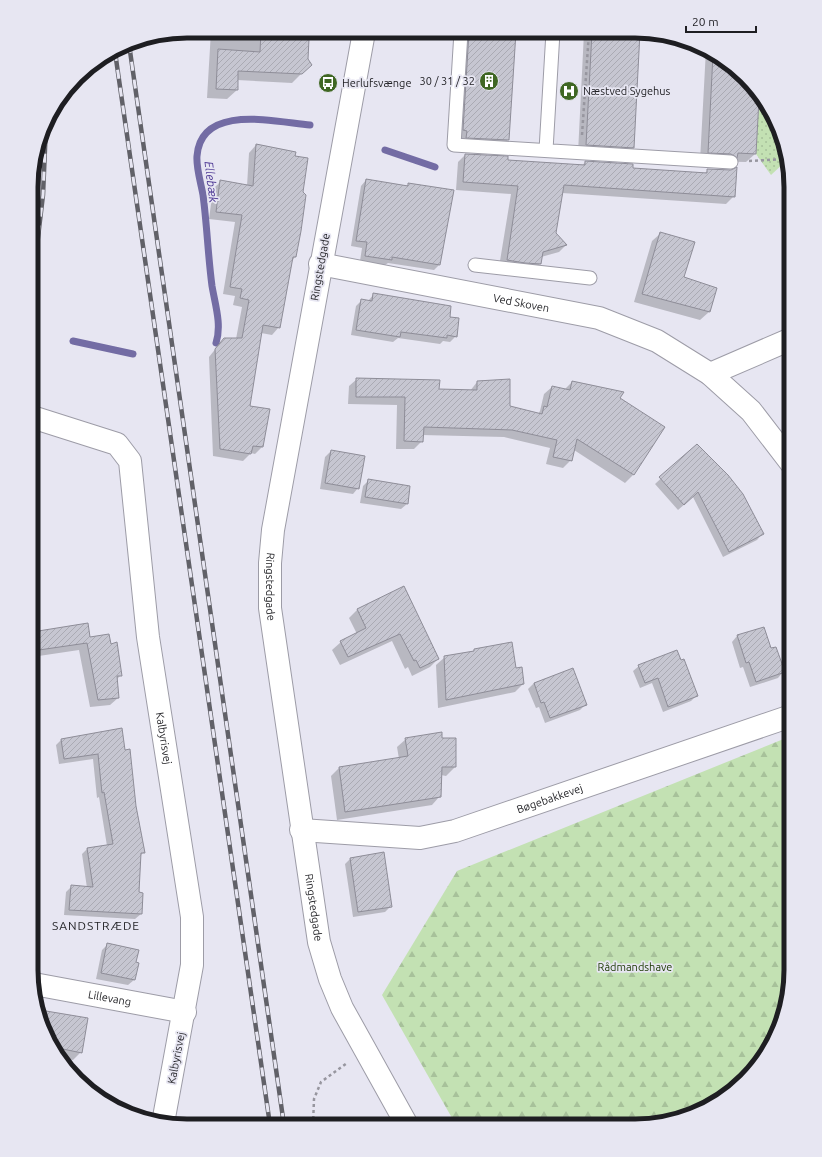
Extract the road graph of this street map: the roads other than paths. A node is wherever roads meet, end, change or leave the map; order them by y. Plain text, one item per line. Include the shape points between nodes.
1 (363, 38) edge
2 (461, 38) edge
3 (553, 38) edge
4 (546, 150) junction
5 (731, 162) road end
6 (320, 264) junction
7 (475, 265) dead end
8 (590, 278) dead end
9 (784, 342) edge
10 (710, 374) junction
11 (38, 419) edge
12 (784, 454) edge
13 (784, 718) edge
14 (301, 830) junction
15 (39, 985) edge
16 (185, 1012) junction
17 (164, 1117) edge
18 (404, 1119) edge

1 - 6 street, Ringstedgade
2 - 4 lane via 454,145
3 - 4 lane
4 - 5 lane
6 - 10 street, Ved Skoven via 599,318 657,341
6 - 14 street, Ringstedgade via 273,530 270,563 270,608
7 - 8 lane
9 - 10 street
10 - 12 street, Ved Skoven via 751,411
11 - 16 street, Kalbyrisvej via 117,444 130,461 148,637 192,917 192,965
13 - 14 street, Bøgebakkevej via 455,831 420,838
14 - 18 street, Ringstedgade via 319,942 330,979 365,1052
15 - 16 street, Lillevang
16 - 17 street, Kalbyrisvej

